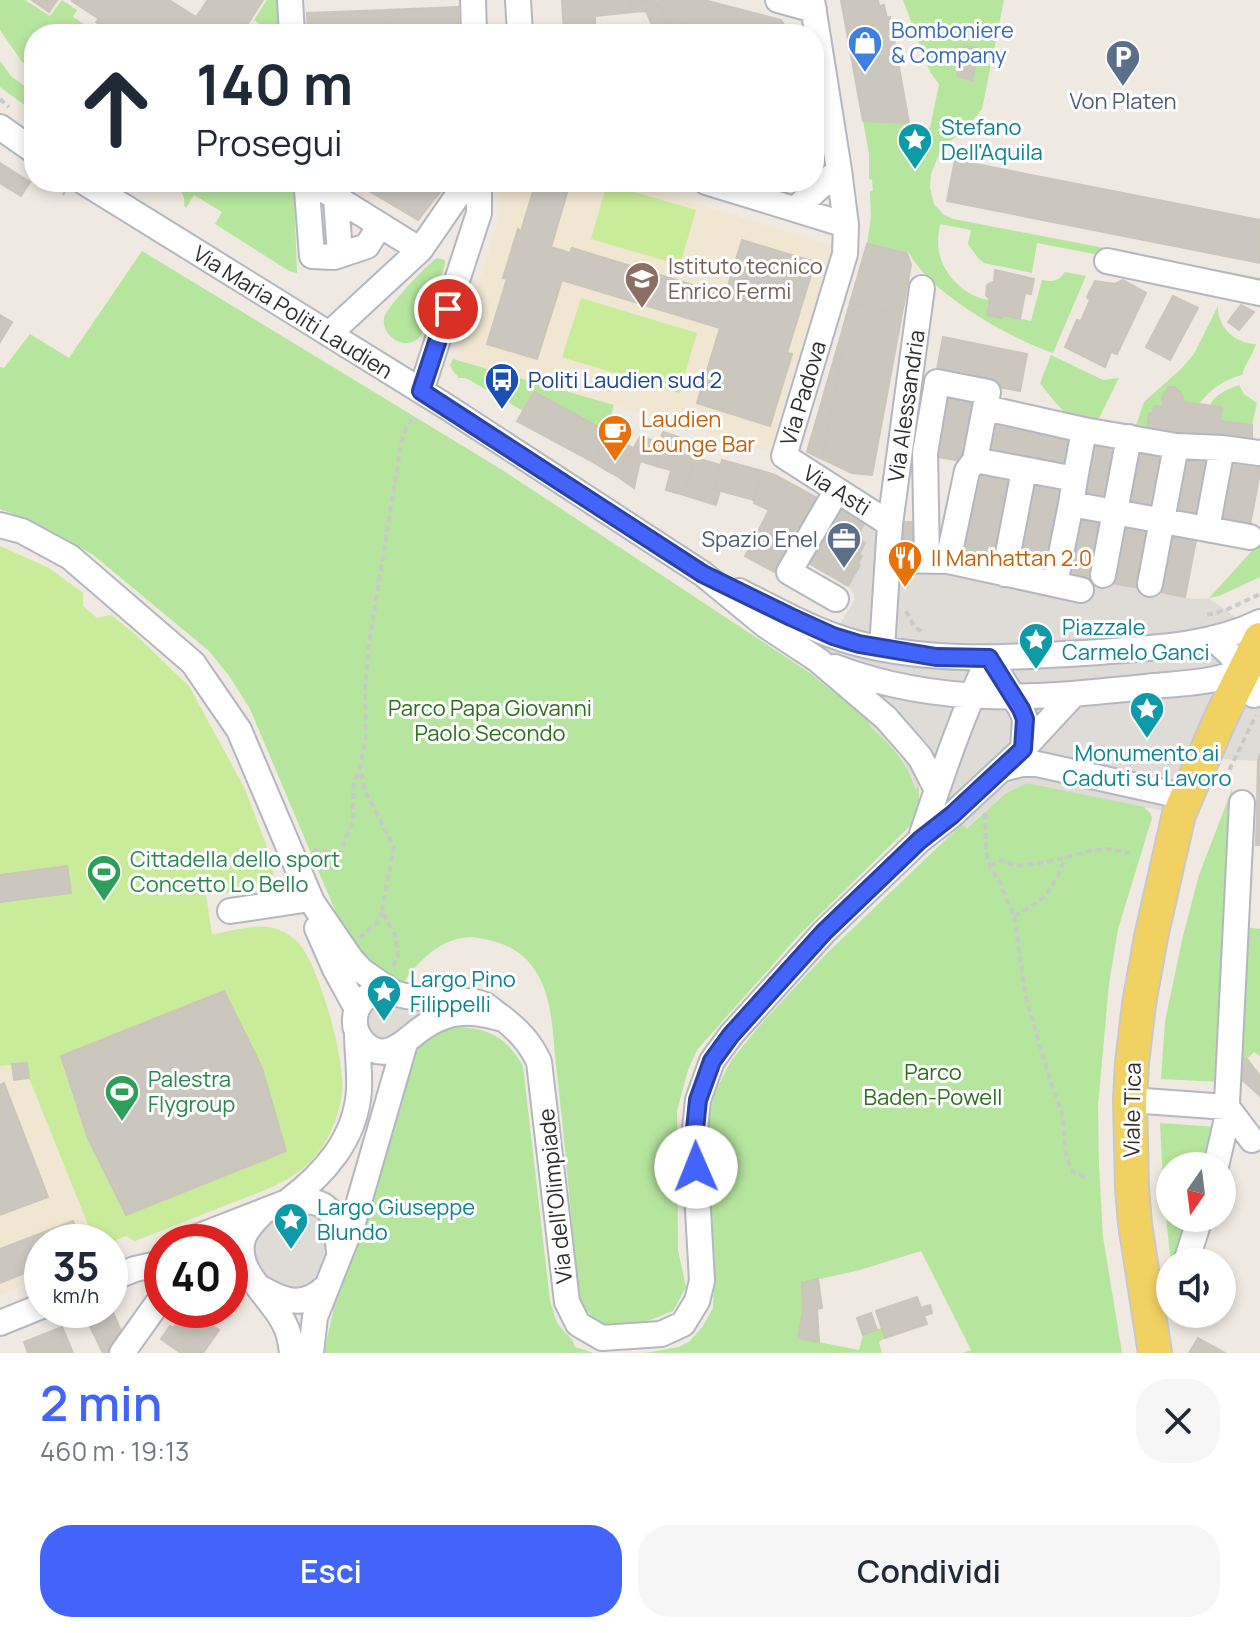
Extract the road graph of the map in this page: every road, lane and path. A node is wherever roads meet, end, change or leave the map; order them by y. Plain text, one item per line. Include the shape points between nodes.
1 (290, 0) edge
2 (473, 0) edge
3 (518, 0) edge
4 (778, 0) edge
5 (813, 5) edge
6 (291, 24) edge
7 (474, 24) edge
8 (519, 24) edge
9 (824, 75) edge
10 (0, 127) edge
11 (24, 144) edge
12 (839, 170) junction
13 (824, 183) edge
14 (80, 192) edge
15 (307, 192) edge
16 (327, 192) edge
17 (460, 192) edge
18 (479, 192) edge
19 (739, 192) edge
20 (814, 192) edge
21 (336, 198) junction
22 (795, 209) junction
23 (380, 225) junction
24 (846, 225) junction
25 (423, 246) junction
26 (340, 254) junction
27 (464, 259) junction
28 (1107, 261) dead end
29 (922, 288) dead end
30 (1260, 293) edge
31 (329, 334) junction
32 (421, 391) junction
33 (986, 408) junction
34 (413, 417) dead end
35 (1084, 430) junction
36 (1129, 437) junction
37 (1176, 446) junction
38 (1222, 448) junction
39 (1259, 453) edge
40 (784, 456) joint
41 (925, 464) junction
42 (971, 466) junction
43 (1024, 470) junction
44 (1075, 479) junction
45 (837, 490) junction
46 (1071, 504) junction
47 (1115, 512) junction
48 (1162, 521) junction
49 (890, 524) junction
50 (0, 525) edge
51 (1207, 529) junction
52 (1250, 537) dead end
53 (888, 560) junction
54 (937, 560) junction
55 (703, 574) junction
56 (1004, 574) junction
57 (1103, 575) dead end
58 (1055, 584) junction
59 (1150, 584) dead end
60 (1081, 590) dead end
61 (1260, 594) edge
62 (836, 599) dead end
63 (885, 607) junction
64 (1201, 617) dead end
65 (1260, 622) edge
66 (925, 635) dead end
67 (1213, 639) junction
68 (1260, 639) edge
69 (882, 648) junction
70 (989, 658) junction
71 (818, 660) junction
72 (1191, 682) junction
73 (1256, 683) edge
74 (1073, 695) junction
75 (971, 697) junction
76 (1016, 698) junction
77 (1222, 715) junction
78 (1023, 749) junction
79 (360, 765) junction
80 (1002, 769) junction
81 (1221, 787) dead end
82 (936, 788) junction
83 (1186, 797) junction
84 (1242, 803) dead end
85 (986, 811) dead end
86 (920, 840) junction
87 (291, 853) junction
88 (1130, 853) dead end
89 (1066, 857) junction
90 (990, 866) junction
91 (1168, 868) junction
92 (311, 901) junction
93 (230, 911) dead end
94 (382, 911) junction
95 (1014, 916) junction
96 (345, 949) junction
97 (391, 990) junction
98 (503, 1019) junction
99 (357, 1021) junction
100 (408, 1040) junction
101 (1130, 1100) junction
102 (1227, 1107) junction
103 (1252, 1140) dead end
104 (1219, 1152) edge
105 (1086, 1177) dead end
106 (287, 1202) junction
107 (263, 1212) junction
108 (229, 1224) edge
109 (340, 1253) junction
110 (144, 1263) edge
111 (144, 1267) edge
112 (135, 1269) junction
113 (128, 1272) edge
114 (248, 1279) edge
115 (258, 1285) junction
116 (326, 1287) junction
117 (24, 1313) edge
118 (144, 1322) edge
119 (0, 1323) edge
120 (1156, 1352) edge
121 (122, 1353) edge
122 (292, 1353) edge
123 (311, 1353) edge

1 - 6 street
2 - 7 street
3 - 8 street
4 - 5 street
9 - 12 street, Via Padova
10 - 11 street
12 - 13 street
12 - 24 street, Via Padova
14 - 31 street, Via Maria Politi Laudien
15 - 26 street via 312,256
16 - 21 street
17 - 25 street
18 - 27 street via 479,213
19 - 22 street
20 - 22 street
21 - 23 street
21 - 26 street
22 - 24 street
23 - 25 street
23 - 26 street via 367,246
24 - 40 street, Via Padova via 845,254
25 - 27 street via 449,242
25 - 31 street
27 - 32 street
28 - 30 street
29 - 49 street, Via Alessandria
31 - 32 street, Via Maria Politi Laudien
32 - 55 street, Via Maria Politi Laudien
33 - 35 street
33 - 41 street via 988,392 937,382
33 - 42 street
34 - 79 path via 401,444 377,588
35 - 36 street
35 - 44 street
36 - 37 street
36 - 47 street
37 - 38 street
37 - 48 street
38 - 39 street
38 - 51 street
40 - 45 street, Via Asti
41 - 42 street
41 - 54 street
42 - 43 street
42 - 54 street
43 - 44 street
43 - 56 street
44 - 46 street
45 - 49 street, Via Asti
45 - 62 street via 789,572
46 - 47 street
46 - 58 street
47 - 48 street
47 - 57 street
48 - 51 street
48 - 59 street
49 - 53 street, Via Alessandria
50 - 87 street via 70,557 193,663 239,730
51 - 52 street
53 - 54 street
53 - 63 street, Via Alessandria
54 - 56 street
55 - 69 street via 833,636
55 - 71 street
56 - 58 street
58 - 60 street
61 - 64 path
63 - 66 path via 906,609
63 - 69 street, Via Alessandria
65 - 67 street
67 - 70 street
67 - 73 street
68 - 73 main road
69 - 70 street
70 - 75 street
70 - 76 street
71 - 75 street via 886,684
71 - 82 street via 886,718 920,757
72 - 73 street
72 - 74 street
72 - 77 street via 1218,700
73 - 77 main road
73 - 81 path
73 - 91 main road
74 - 76 street
74 - 78 street, Via dell'Olimpiade
75 - 76 street
75 - 82 street
76 - 78 street via 1025,719
77 - 83 main road
78 - 80 street, Via dell'Olimpiade
79 - 87 path via 353,787 353,821 338,859 324,851
79 - 94 path via 365,791 394,847
80 - 83 street via 1037,764
80 - 86 street, Via dell'Olimpiade
82 - 86 street
83 - 91 main road
84 - 102 street
85 - 90 path
86 - 98 street, Via dell'Olimpiade via 824,932 712,1061 698,1100 694,1139 702,1281 683,1324 661,1334 602,1338 578,1324 567,1302 539,1062 525,1037
87 - 92 street
88 - 89 path via 1110,849
89 - 90 path via 1016,866 1002,860
89 - 95 path via 1050,892
90 - 95 path
91 - 101 main road, Viale Tica via 1141,991
92 - 93 street
92 - 96 street
92 - 99 street via 317,930
94 - 96 path via 377,923
94 - 97 path via 395,935 398,956 389,976
95 - 105 path via 1026,998 1063,1116 1066,1156 1073,1172
96 - 97 street via 362,971
97 - 98 street, Via dell'Olimpiade via 485,1005
97 - 99 street via 362,1000
97 - 100 street via 410,1003 414,1014
98 - 100 street via 461,1013 437,1019
99 - 100 street via 361,1040 374,1049 391,1050
99 - 106 street via 359,1090 351,1127 328,1166
100 - 109 street
101 - 102 street
101 - 120 main road, Viale Tica via 1133,1199
102 - 103 street
102 - 104 street
106 - 107 street
106 - 109 street via 326,1207 334,1217
107 - 108 street
107 - 115 street via 248,1228 241,1249
109 - 116 street
110 - 112 street
111 - 112 street
112 - 113 street
114 - 115 street
115 - 116 street via 275,1296 299,1301
115 - 122 street via 284,1323
116 - 123 street via 315,1317
117 - 119 street
118 - 121 street

